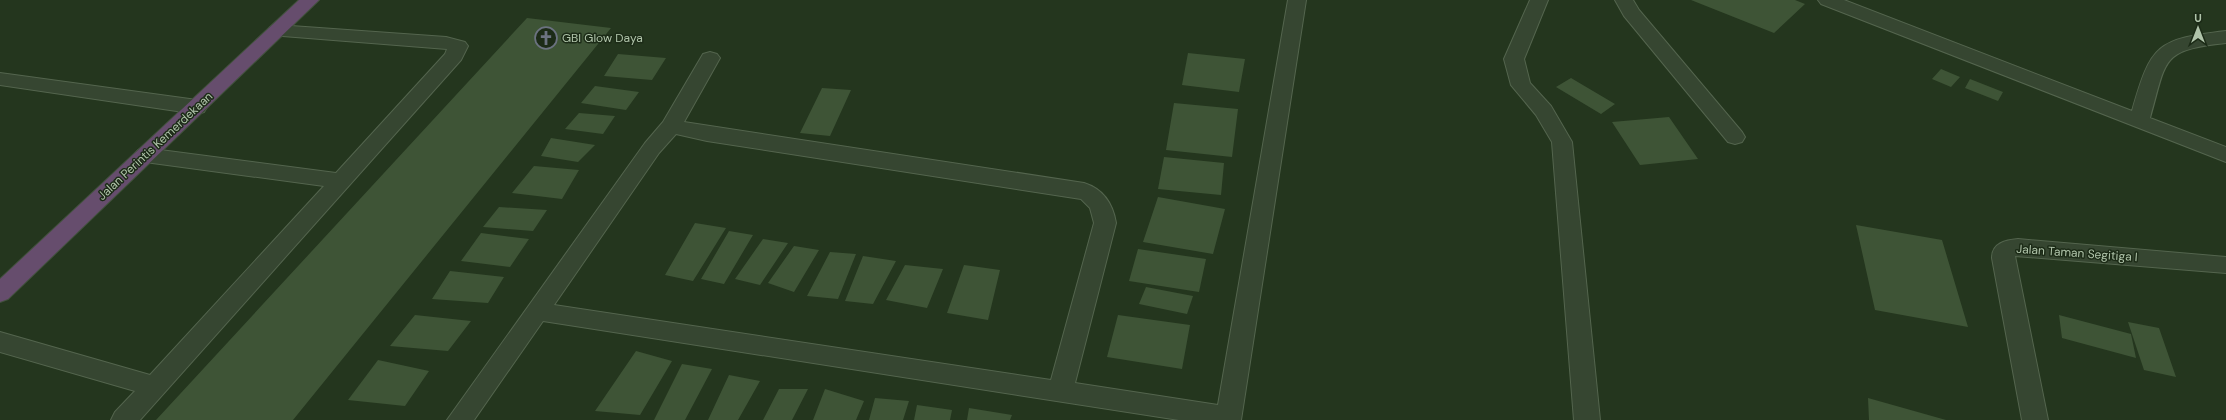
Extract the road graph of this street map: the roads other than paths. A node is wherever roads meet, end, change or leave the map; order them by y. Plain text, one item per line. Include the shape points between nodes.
1 (310, 0) edge
2 (1297, 0) edge
3 (1539, 0) edge
4 (1624, 0) edge
5 (1827, 0) edge
6 (277, 31) junction
7 (2226, 37) edge
8 (710, 58) dead end
9 (0, 79) edge
10 (197, 107) junction
11 (2139, 121) junction
12 (671, 126) junction
13 (1735, 137) dead end
14 (145, 155) junction
15 (2226, 155) edge
16 (342, 181) junction
17 (2226, 265) edge
18 (0, 293) edge
19 (537, 311) junction
20 (0, 342) edge
21 (154, 386) junction
22 (1060, 391) junction
23 (1228, 419) edge
24 (124, 420) edge
25 (460, 420) edge
26 (1587, 420) edge
27 (2035, 420) edge

1 - 6 highway, Jalan Perintis Kemerdekaan
2 - 23 street
3 - 26 street via 1514,59 1521,85 1544,111 1562,142
4 - 13 street via 1631,12
5 - 11 street
6 - 10 highway, Jalan Perintis Kemerdekaan
6 - 16 street via 458,46 454,56
7 - 11 street via 2180,45 2166,52 2157,66
8 - 12 street
9 - 10 street
10 - 14 highway, Jalan Perintis Kemerdekaan
11 - 15 street
12 - 19 street via 652,148
12 - 22 street via 707,134 1084,191 1095,197 1100,204 1105,223
14 - 16 street
14 - 18 highway, Jalan Perintis Kemerdekaan
16 - 21 street
17 - 27 street, Jalan Taman Segitiga I via 2018,247 2005,250 2003,258
19 - 22 street
19 - 25 street
20 - 21 street
21 - 24 street
22 - 23 street

